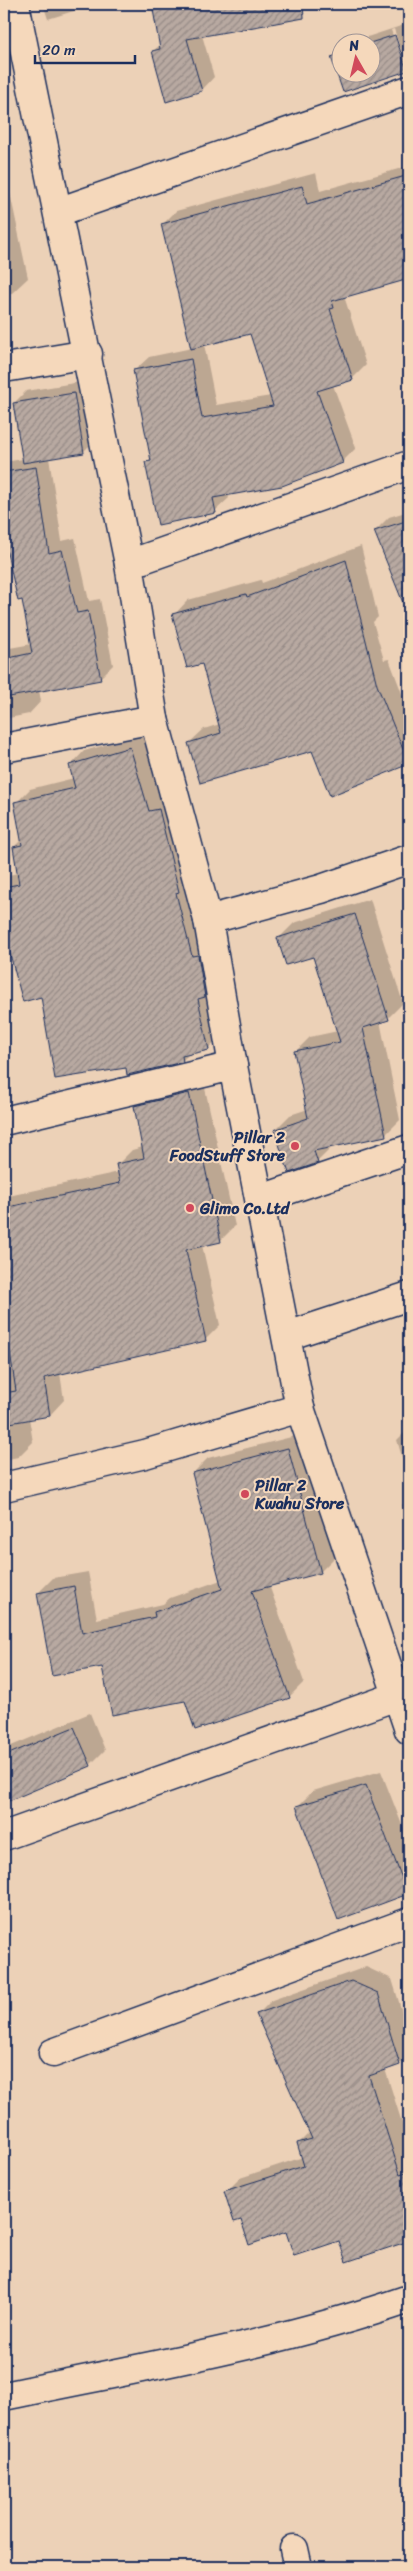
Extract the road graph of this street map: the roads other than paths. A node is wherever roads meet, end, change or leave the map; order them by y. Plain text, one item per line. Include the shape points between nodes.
1 (15, 4) edge
2 (409, 90) edge
3 (58, 212) junction
4 (88, 354) junction
5 (4, 368) edge
6 (409, 465) edge
7 (129, 564) junction
8 (154, 719) junction
9 (4, 748) edge
10 (409, 859) edge
11 (208, 920) junction
12 (234, 1066) junction
13 (4, 1121) edge
14 (409, 1149) edge
15 (261, 1199) junction
16 (409, 1296) edge
17 (287, 1336) junction
18 (300, 1408) junction
19 (4, 1487) edge
20 (397, 1696) junction
21 (409, 1730) edge
22 (4, 1836) edge
23 (409, 1922) edge
24 (53, 2053) dead end
25 (409, 2299) edge
26 (4, 2396) edge

1 - 3 street
2 - 3 street
3 - 4 street
4 - 5 street
4 - 7 street
6 - 7 street
7 - 8 street
8 - 9 street
8 - 11 street
10 - 11 street via 321,889
11 - 12 street
12 - 13 street
12 - 15 street
14 - 15 street
15 - 17 street
16 - 17 street
17 - 18 street
18 - 19 street via 145,1454
18 - 20 street
20 - 21 street
20 - 22 street
23 - 24 street
25 - 26 street via 370,2313 271,2338

